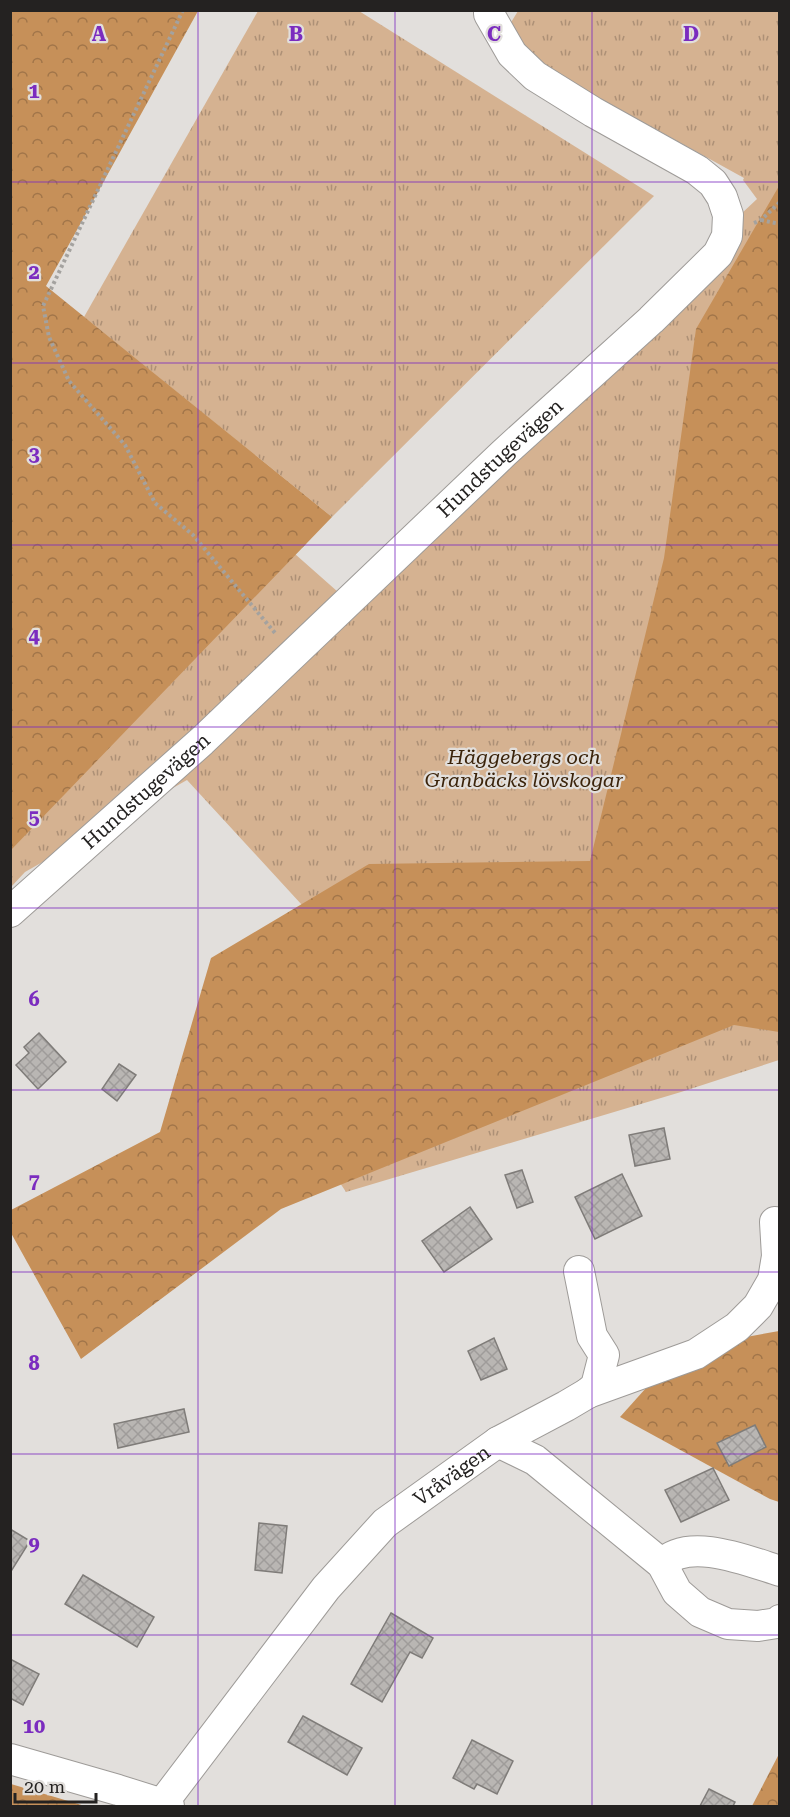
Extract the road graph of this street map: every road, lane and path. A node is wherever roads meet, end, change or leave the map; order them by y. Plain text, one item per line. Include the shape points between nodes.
1 (183, 10) edge
2 (489, 10) edge
3 (760, 220) dead end
4 (780, 224) edge
5 (294, 654) junction
6 (10, 912) edge
7 (775, 1221) dead end
8 (579, 1271) dead end
9 (588, 1393) junction
10 (498, 1442) junction
11 (662, 1564) junction
12 (780, 1571) edge
13 (780, 1620) edge
14 (10, 1759) edge
15 (165, 1805) edge

1 - 5 path via 43,306 49,337 69,381 125,445 155,502 194,536
2 - 5 street, Hundstugevägen via 512,54 534,76 713,183 728,215 727,236 718,254 702,271
3 - 4 path
5 - 6 street, Hundstugevägen
7 - 9 street, Vråvägen via 777,1256 773,1280 758,1306 737,1327 696,1354
8 - 9 street via 592,1336 604,1355 596,1386
9 - 10 street, Vråvägen
10 - 11 street via 535,1460
10 - 15 street, Vråvägen via 385,1523 367,1541 326,1588
11 - 12 street via 670,1555 688,1552 729,1555
11 - 13 street via 677,1592 700,1612 728,1624 758,1626
14 - 15 street

